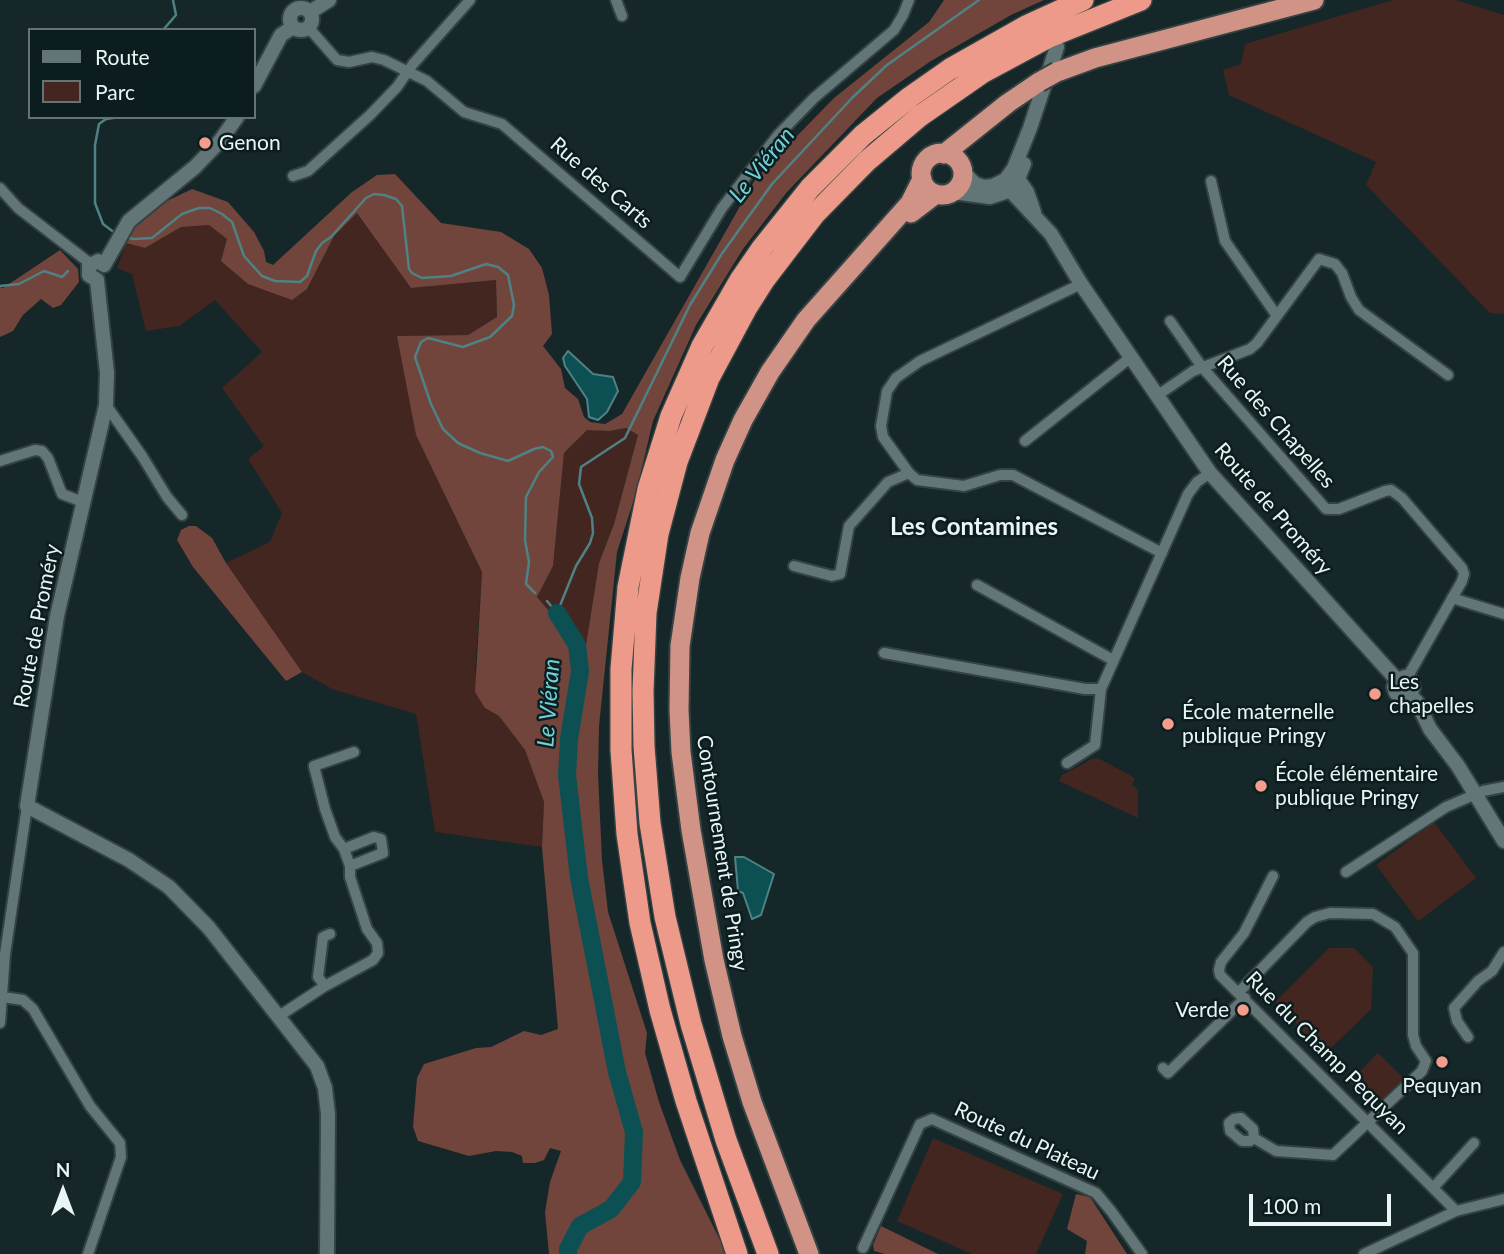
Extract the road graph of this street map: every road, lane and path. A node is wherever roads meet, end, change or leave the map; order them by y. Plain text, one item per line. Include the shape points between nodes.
1 (329, 0) edge
2 (470, 0) edge
3 (616, 0) edge
4 (909, 0) edge
5 (1083, 0) edge
6 (1141, 0) edge
7 (1314, 0) edge
8 (310, 12) junction
9 (622, 16) dead end
10 (293, 27) junction
11 (308, 27) junction
12 (1057, 47) dead end
13 (408, 72) junction
14 (256, 82) edge
15 (998, 111) junction
16 (236, 119) edge
17 (944, 153) junction
18 (962, 170) junction
19 (293, 176) dead end
20 (922, 179) junction
21 (1211, 181) dead end
22 (1011, 182) junction
23 (0, 188) edge
24 (944, 193) junction
25 (97, 264) junction
26 (1082, 284) junction
27 (1277, 316) junction
28 (1170, 321) dead end
29 (1130, 357) junction
30 (1202, 367) junction
31 (1448, 374) dead end
32 (1158, 396) junction
33 (106, 405) junction
34 (1025, 441) dead end
35 (0, 461) edge
36 (909, 473) junction
37 (1210, 473) junction
38 (83, 502) junction
39 (182, 515) dead end
40 (1162, 553) junction
41 (794, 566) dead end
42 (976, 585) dead end
43 (1452, 598) junction
44 (1504, 614) edge
45 (884, 653) dead end
46 (1113, 660) junction
47 (1402, 679) junction
48 (1101, 689) junction
49 (354, 752) dead end
50 (1067, 763) dead end
51 (1504, 787) edge
52 (1474, 794) junction
53 (27, 806) junction
54 (1504, 841) edge
55 (344, 849) junction
56 (350, 866) junction
57 (1346, 872) dead end
58 (1273, 876) dead end
59 (330, 934) dead end
60 (1504, 952) edge
61 (3, 954) edge
62 (325, 986) junction
63 (1242, 995) junction
64 (3, 997) junction
65 (279, 1016) junction
66 (0, 1023) edge
67 (1468, 1037) dead end
68 (1163, 1068) dead end
69 (1369, 1122) junction
70 (1254, 1138) dead end
71 (1474, 1143) dead end
72 (704, 1153) junction
73 (1433, 1188) junction
74 (1504, 1199) edge
75 (1457, 1212) junction
76 (863, 1248) dead end
77 (88, 1254) edge
78 (327, 1254) edge
79 (737, 1254) edge
80 (746, 1254) edge
81 (768, 1254) edge
82 (809, 1254) edge
83 (818, 1254) edge
84 (1142, 1254) edge
85 (1364, 1254) edge

1 - 8 street
2 - 13 street
3 - 9 street
4 - 13 street, Rue des Carts via 894,30 778,135 722,208 680,277 508,129 464,112 427,81
5 - 72 highway via 1020,28 950,69 863,135 810,188 762,248 720,312 685,381 659,449 640,521 626,609 621,669 623,786 633,881 650,968
6 - 81 highway via 1049,37 982,73 920,116 848,179 790,245 746,309 709,379 677,462 658,534 646,613 644,746 650,823 691,1024 726,1140
7 - 15 highway, Contournement de Pringy, bridge via 1130,48 1058,72
8 - 10 street via 295,9 290,19
8 - 11 street
10 - 11 street
10 - 14 street via 281,35
11 - 13 street, Rue des Carts via 337,60 378,57
12 - 22 street
13 - 19 street via 370,115 308,171
15 - 17 highway, Contournement de Pringy
15 - 18 highway, Contournement de Pringy via 970,148
16 - 25 street via 195,167 125,226
17 - 18 highway via 955,157
17 - 20 highway, Contournement de Pringy via 927,161
18 - 22 street via 984,187
18 - 24 highway, Contournement de Pringy via 961,182
20 - 24 highway via 928,189
20 - 82 highway, Contournement de Pringy via 910,203 806,320 743,420 700,533 680,646 683,775 714,960 752,1102
21 - 27 street via 1225,241
22 - 24 street via 995,196 985,198
22 - 26 street, Route de Proméry
23 - 25 street via 18,208
24 - 83 highway, Contournement de Pringy via 912,212 827,306 788,358 732,462 694,594 686,704 691,772 723,965 759,1097
25 - 33 street, Route de Proméry via 107,270 97,280
26 - 29 street, Route de Proméry
26 - 36 street via 920,361 896,377 887,391 881,426 883,437
27 - 30 street via 1250,349
27 - 31 street via 1319,259 1327,260 1342,272 1359,310
28 - 30 street, Rue des Chapelles
29 - 32 street, Route de Proméry
29 - 34 street
30 - 32 street
30 - 43 street, Rue des Chapelles via 1326,509 1339,509 1385,491 1397,493 1462,568 1462,581
32 - 37 street, Route de Proméry
33 - 38 street, Route de Proméry
33 - 39 street
35 - 38 street via 42,451 62,494
36 - 40 street via 923,482 958,486 1013,475
36 - 41 street via 888,482 849,526 840,574
37 - 40 street via 1188,494
37 - 47 street, Route de Proméry
38 - 53 street, Route de Proméry via 57,616
40 - 46 street
42 - 46 street
43 - 44 street
43 - 47 street, Rue des Chapelles
45 - 48 street
46 - 48 street
47 - 52 street via 1413,686 1409,694
48 - 50 street via 1095,744
49 - 55 street via 314,766 324,810
51 - 52 street
52 - 54 street
52 - 57 street
53 - 61 street, Route de Proméry
53 - 65 street via 129,860 169,887 209,928
55 - 56 street
55 - 56 street via 374,837 381,839 383,853
56 - 62 street via 378,953
58 - 63 street, Rue du Champ Pequyan via 1219,970
59 - 62 street via 323,937 318,976
60 - 67 street via 1492,971 1454,1008
61 - 64 street, Route de Proméry
62 - 65 street
63 - 68 street via 1168,1073
63 - 69 street, Rue du Champ Pequyan
63 - 69 street via 1315,917 1366,913 1395,927 1413,953 1413,1035 1426,1061 1422,1071
64 - 66 street, Route de Proméry
64 - 77 street via 23,1000 33,1009 90,1106 120,1143 121,1157
65 - 78 street via 317,1066 325,1088
69 - 70 street via 1329,1156 1276,1151
69 - 73 street, Rue du Champ Pequyan
71 - 73 street
72 - 79 highway
72 - 80 highway
73 - 75 street, Rue du Champ Pequyan
74 - 75 street
75 - 85 street
76 - 84 street, Route du Plateau via 920,1124 932,1119 1096,1193

